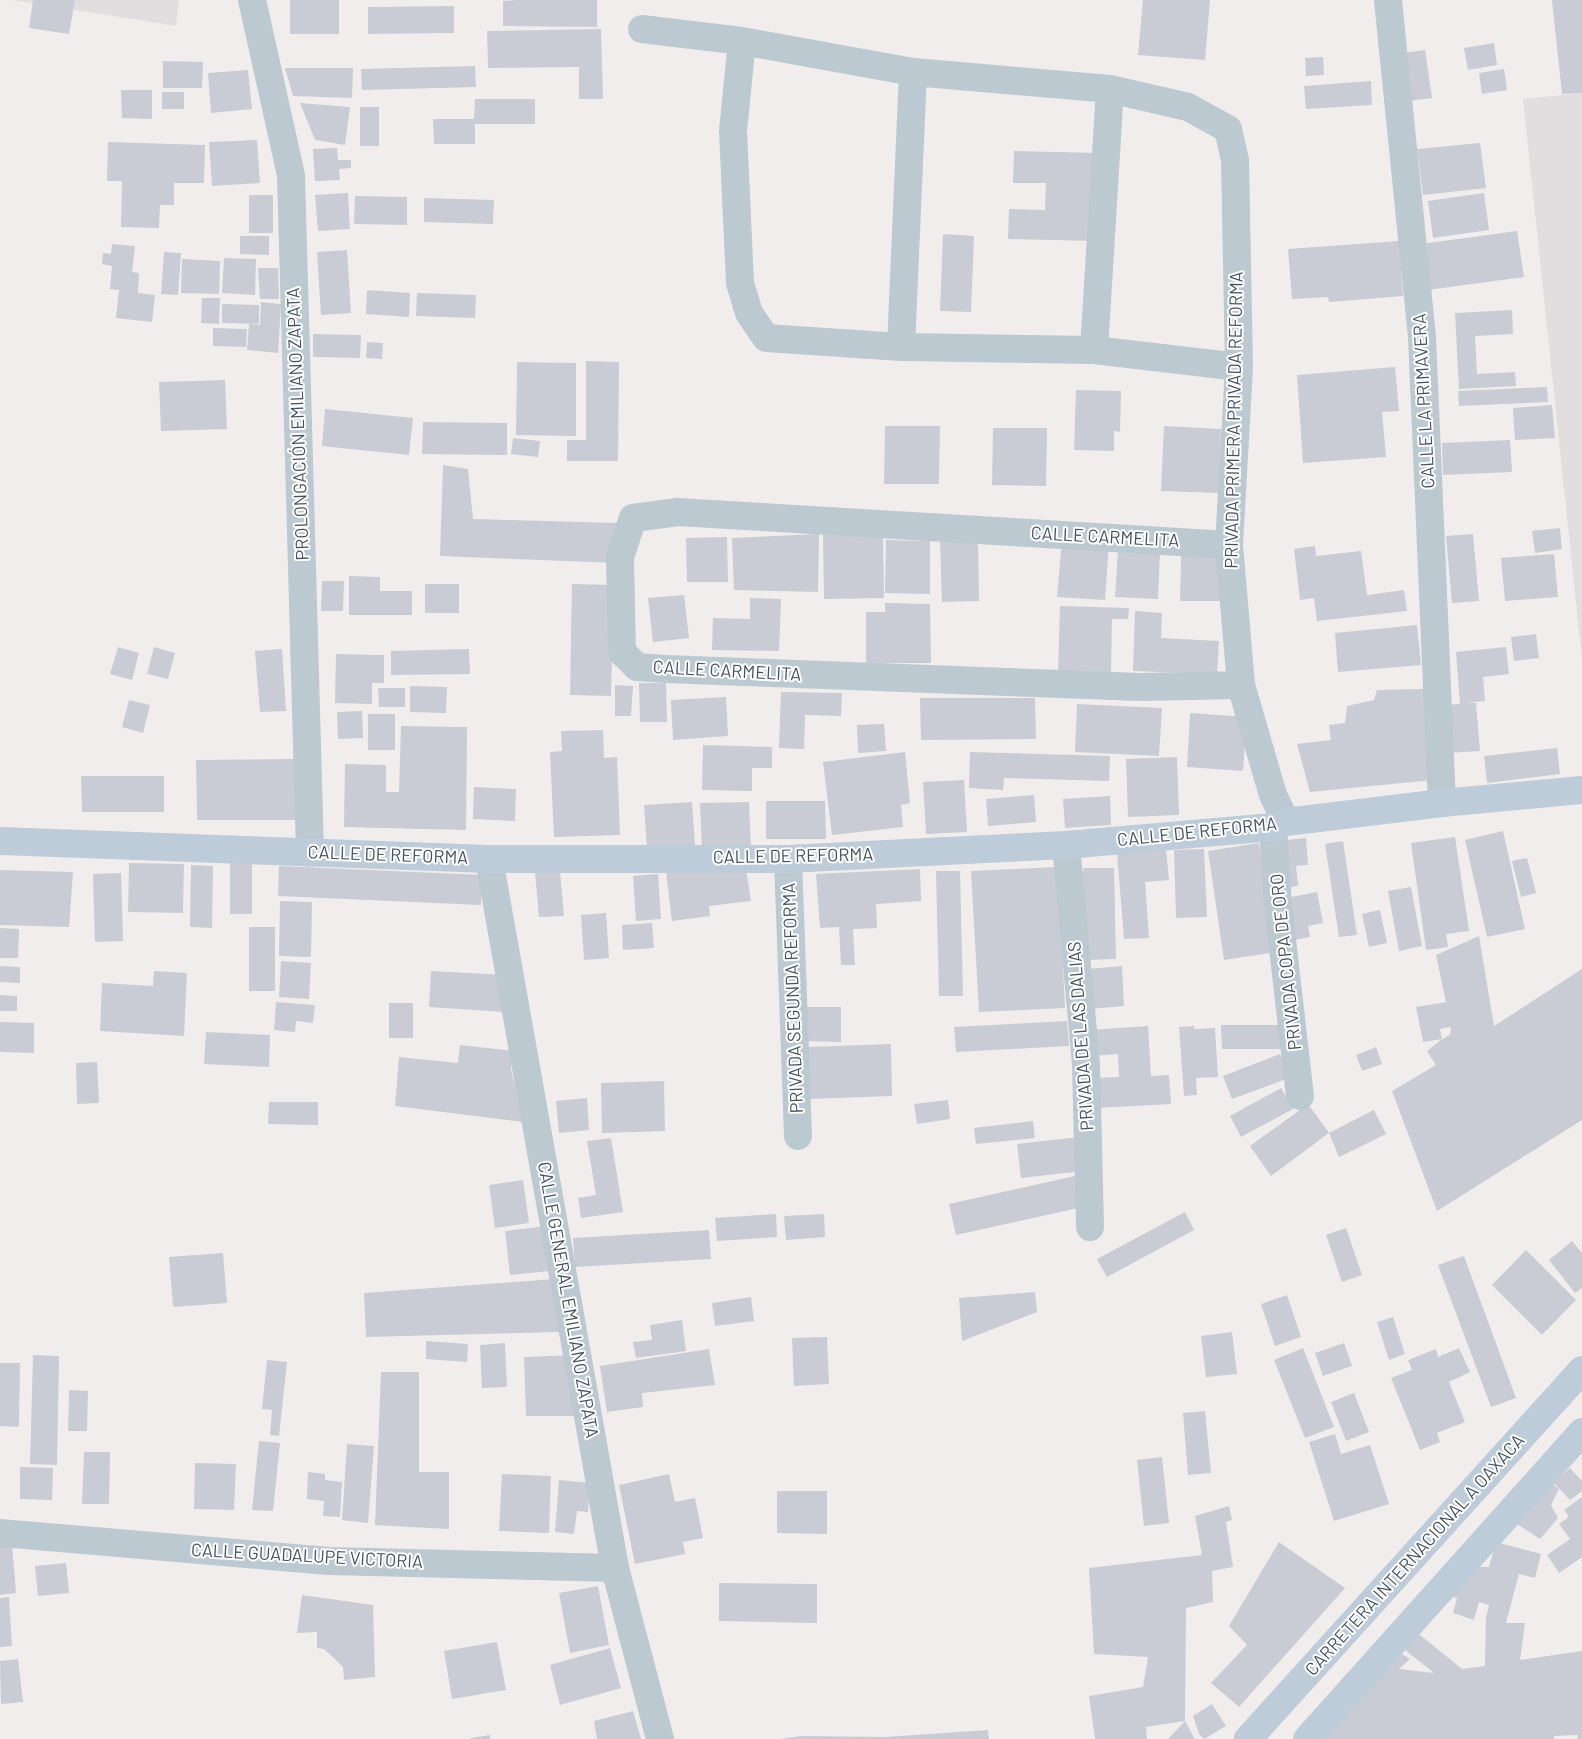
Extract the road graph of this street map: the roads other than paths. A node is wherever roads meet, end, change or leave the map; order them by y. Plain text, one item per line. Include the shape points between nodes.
1 (252, 0) edge
2 (1388, 0) edge
3 (642, 29) dead end
4 (742, 41) junction
5 (914, 72) junction
6 (1110, 89) junction
7 (901, 347) junction
8 (1094, 350) junction
9 (1239, 367) junction
10 (1230, 545) junction
11 (1241, 684) junction
12 (1582, 790) edge
13 (1442, 803) junction
14 (1279, 825) junction
15 (0, 841) edge
16 (1066, 845) junction
17 (310, 853) junction
18 (490, 859) junction
19 (788, 859) junction
20 (1300, 1096) dead end
21 (798, 1136) dead end
22 (1090, 1227) dead end
23 (1582, 1370) edge
24 (1582, 1432) edge
25 (0, 1533) edge
26 (615, 1568) junction
27 (660, 1739) edge
28 (1248, 1739) edge
29 (1307, 1739) edge

1 - 17 street, PROLONGACIÓN EMILIANO ZAPATA via 291,175
2 - 13 street, CALLE LA PRIMAVERA via 1422,337
3 - 4 street
4 - 5 street
4 - 7 street via 734,130 740,283 749,313 766,338
5 - 6 street
5 - 7 street
6 - 8 street
6 - 9 street, PRIVADA PRIMERA PRIVADA REFORMA via 1188,107 1228,129 1234,160
7 - 8 street
8 - 9 street
9 - 10 street, PRIVADA PRIMERA PRIVADA REFORMA
10 - 11 street, PRIVADA PRIMERA PRIVADA REFORMA
10 - 11 street, CALLE CARMELITA via 678,512 633,518 620,557 622,652 638,667 657,668 1139,687
11 - 14 street, PRIVADA PRIMERA PRIVADA REFORMA
12 - 13 main road, CALLE DE REFORMA
13 - 14 main road, CALLE DE REFORMA
14 - 16 main road, CALLE DE REFORMA
14 - 20 street, PRIVADA COPA DE ORO via 1278,905
15 - 17 main road, CALLE DE REFORMA
16 - 19 main road, CALLE DE REFORMA
16 - 22 street, PRIVADA DE LAS DALIAS via 1086,1064
17 - 18 main road, CALLE DE REFORMA
18 - 19 main road, CALLE DE REFORMA
18 - 26 street, CALLE GENERAL EMILIANO ZAPATA
19 - 21 street, PRIVADA SEGUNDA REFORMA
23 - 28 main road, CARRETERA INTERNACIONAL A OAXACA
24 - 29 main road
25 - 26 street, CALLE GUADALUPE VICTORIA via 329,1562
26 - 27 street, CALLE GENERAL EMILIANO ZAPATA

